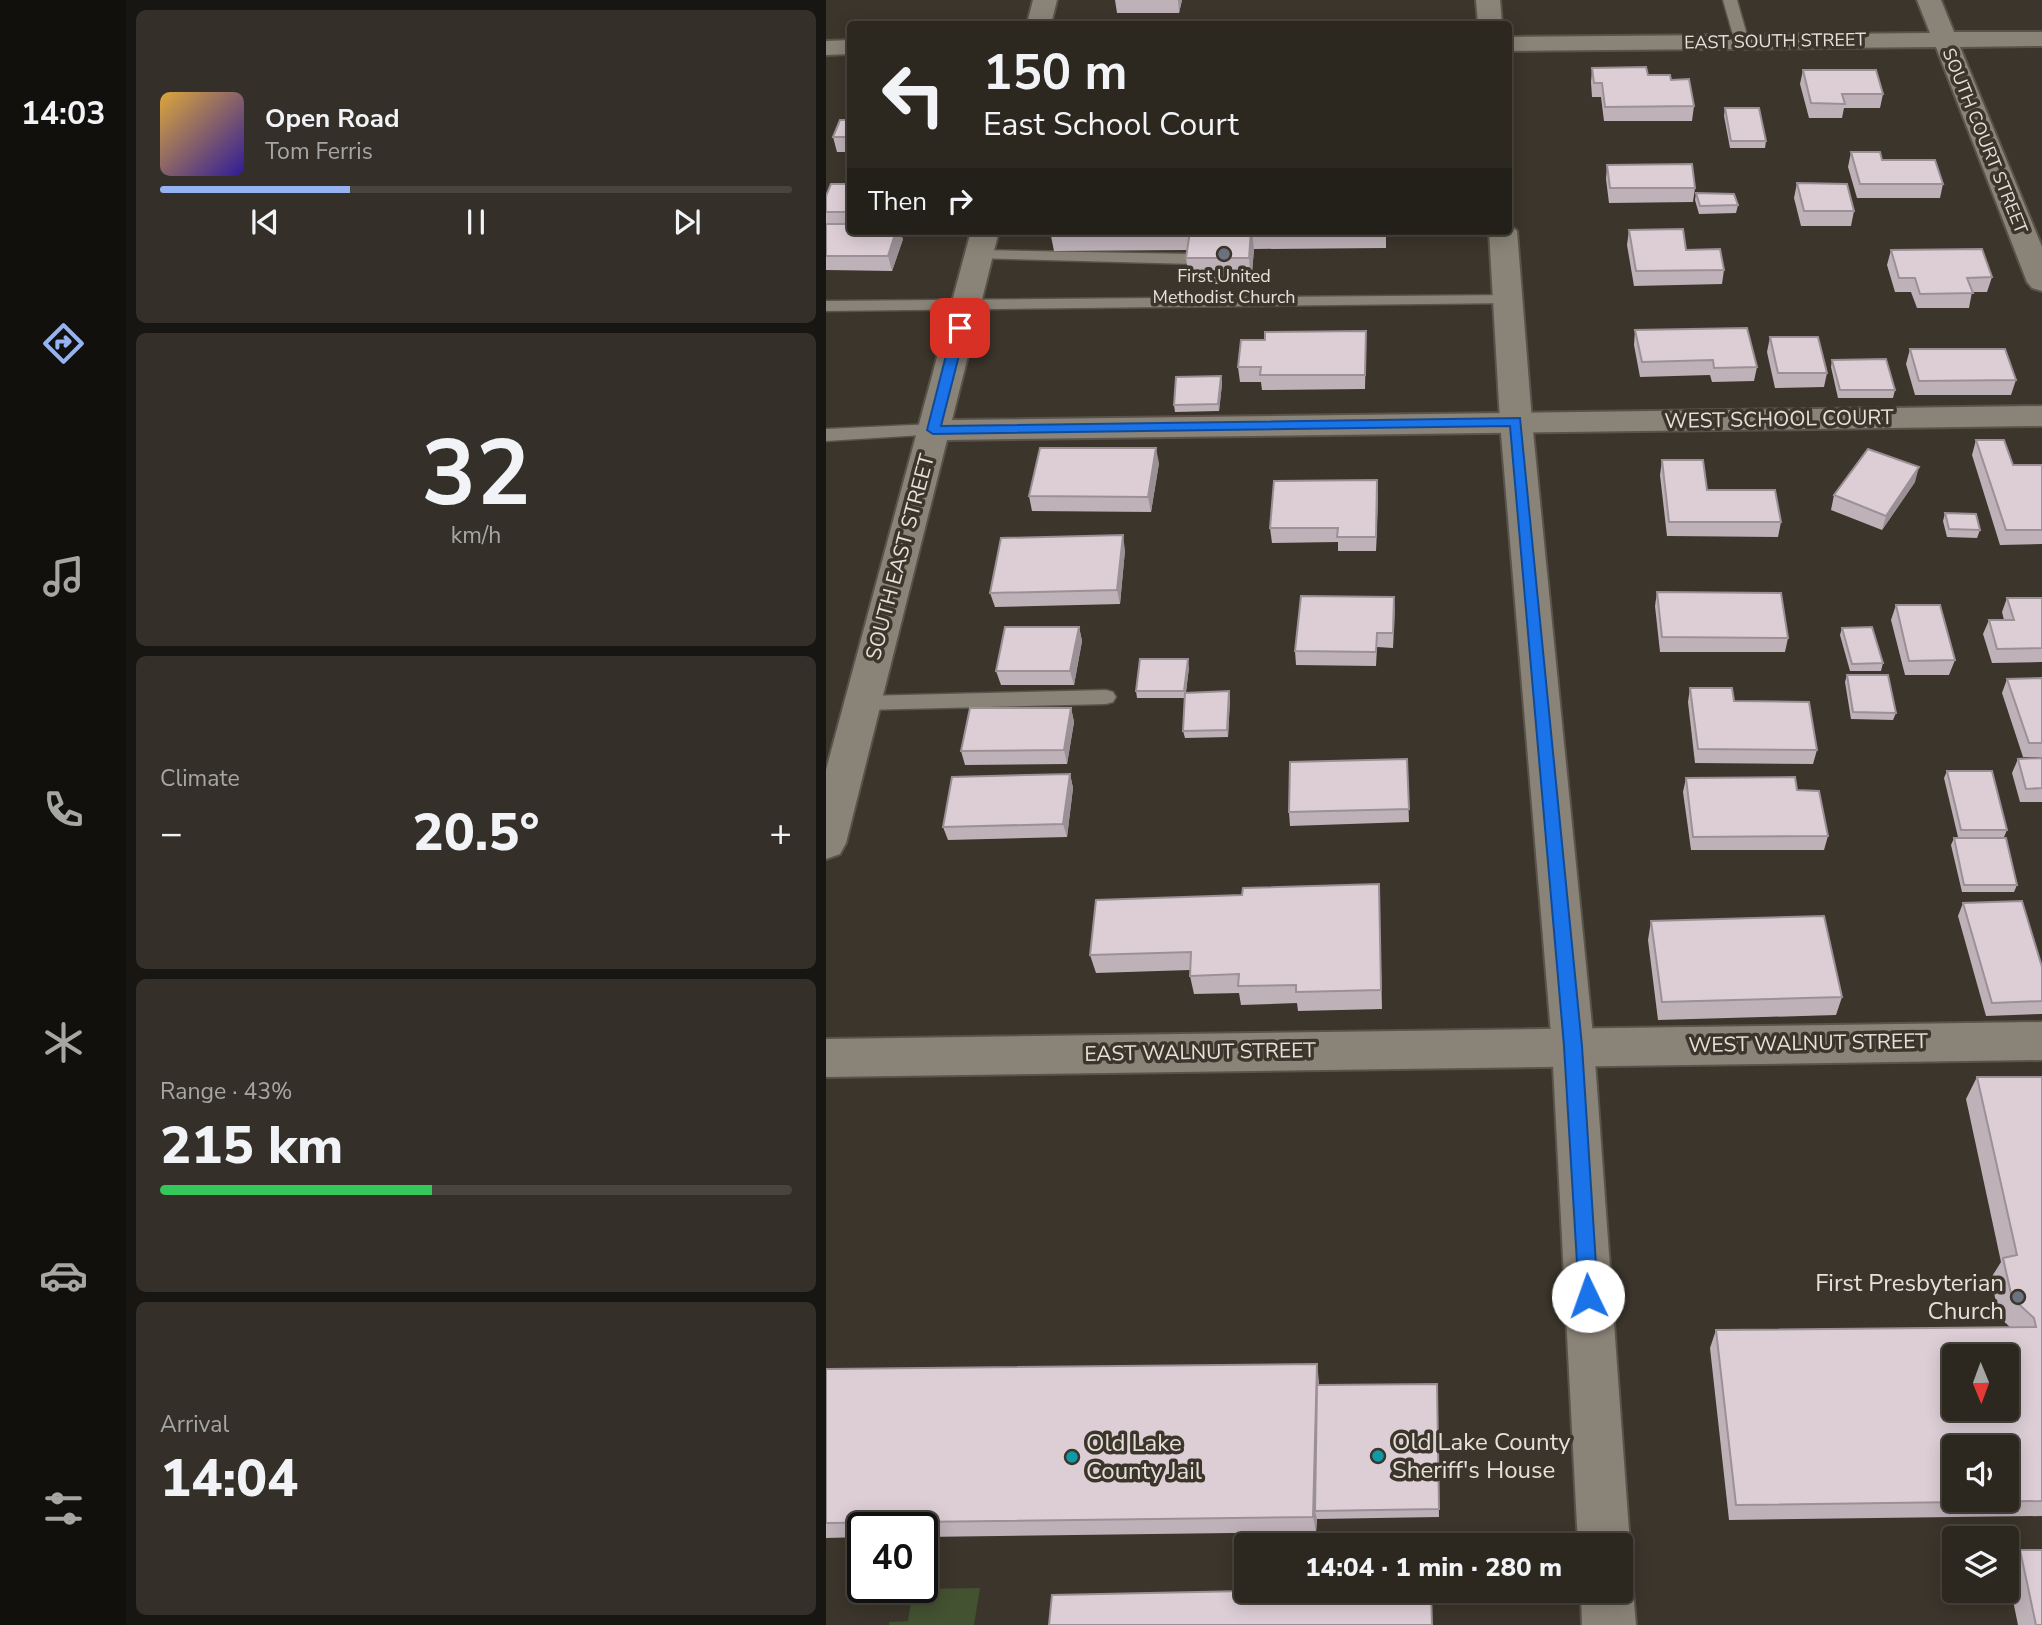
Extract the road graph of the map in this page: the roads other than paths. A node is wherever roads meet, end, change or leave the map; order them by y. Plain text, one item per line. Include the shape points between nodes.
1 (1045, 0) edge
2 (1488, 0) edge
3 (1730, 0) edge
4 (1929, 0) edge
5 (1040, 21) edge
6 (1490, 21) edge
7 (2042, 39) edge
8 (1944, 40) junction
9 (1742, 42) junction
10 (1512, 44) edge
11 (847, 47) edge
12 (826, 48) edge
13 (1503, 235) edge
14 (982, 243) edge
15 (1193, 259) edge
16 (2042, 282) edge
17 (1508, 300) junction
18 (966, 303) junction
19 (826, 306) edge
20 (2042, 416) edge
21 (1516, 421) junction
22 (933, 430) junction
23 (826, 435) edge
24 (1106, 697) dead end
25 (862, 703) junction
26 (826, 843) edge
27 (2042, 1041) edge
28 (1573, 1046) junction
29 (826, 1058) edge
30 (1603, 1533) edge
31 (1607, 1603) edge
32 (1609, 1625) edge

1 - 5 street
2 - 6 street
3 - 9 lane
4 - 8 street, SOUTH COURT STREET
7 - 8 street, EAST SOUTH STREET
8 - 9 street, EAST SOUTH STREET
8 - 16 street, SOUTH COURT STREET
9 - 10 street, EAST SOUTH STREET
11 - 12 street
13 - 17 street
14 - 15 lane
14 - 18 street, SOUTH EAST STREET
17 - 18 lane
17 - 21 street
18 - 19 lane
18 - 22 street, SOUTH EAST STREET
20 - 21 street, WEST SCHOOL COURT
21 - 22 street, WEST SCHOOL COURT
21 - 28 street
22 - 23 lane
22 - 25 street, SOUTH EAST STREET
24 - 25 lane
25 - 26 street, SOUTH EAST STREET
27 - 28 street, WEST WALNUT STREET
28 - 29 street, EAST WALNUT STREET
28 - 30 street
31 - 32 street

